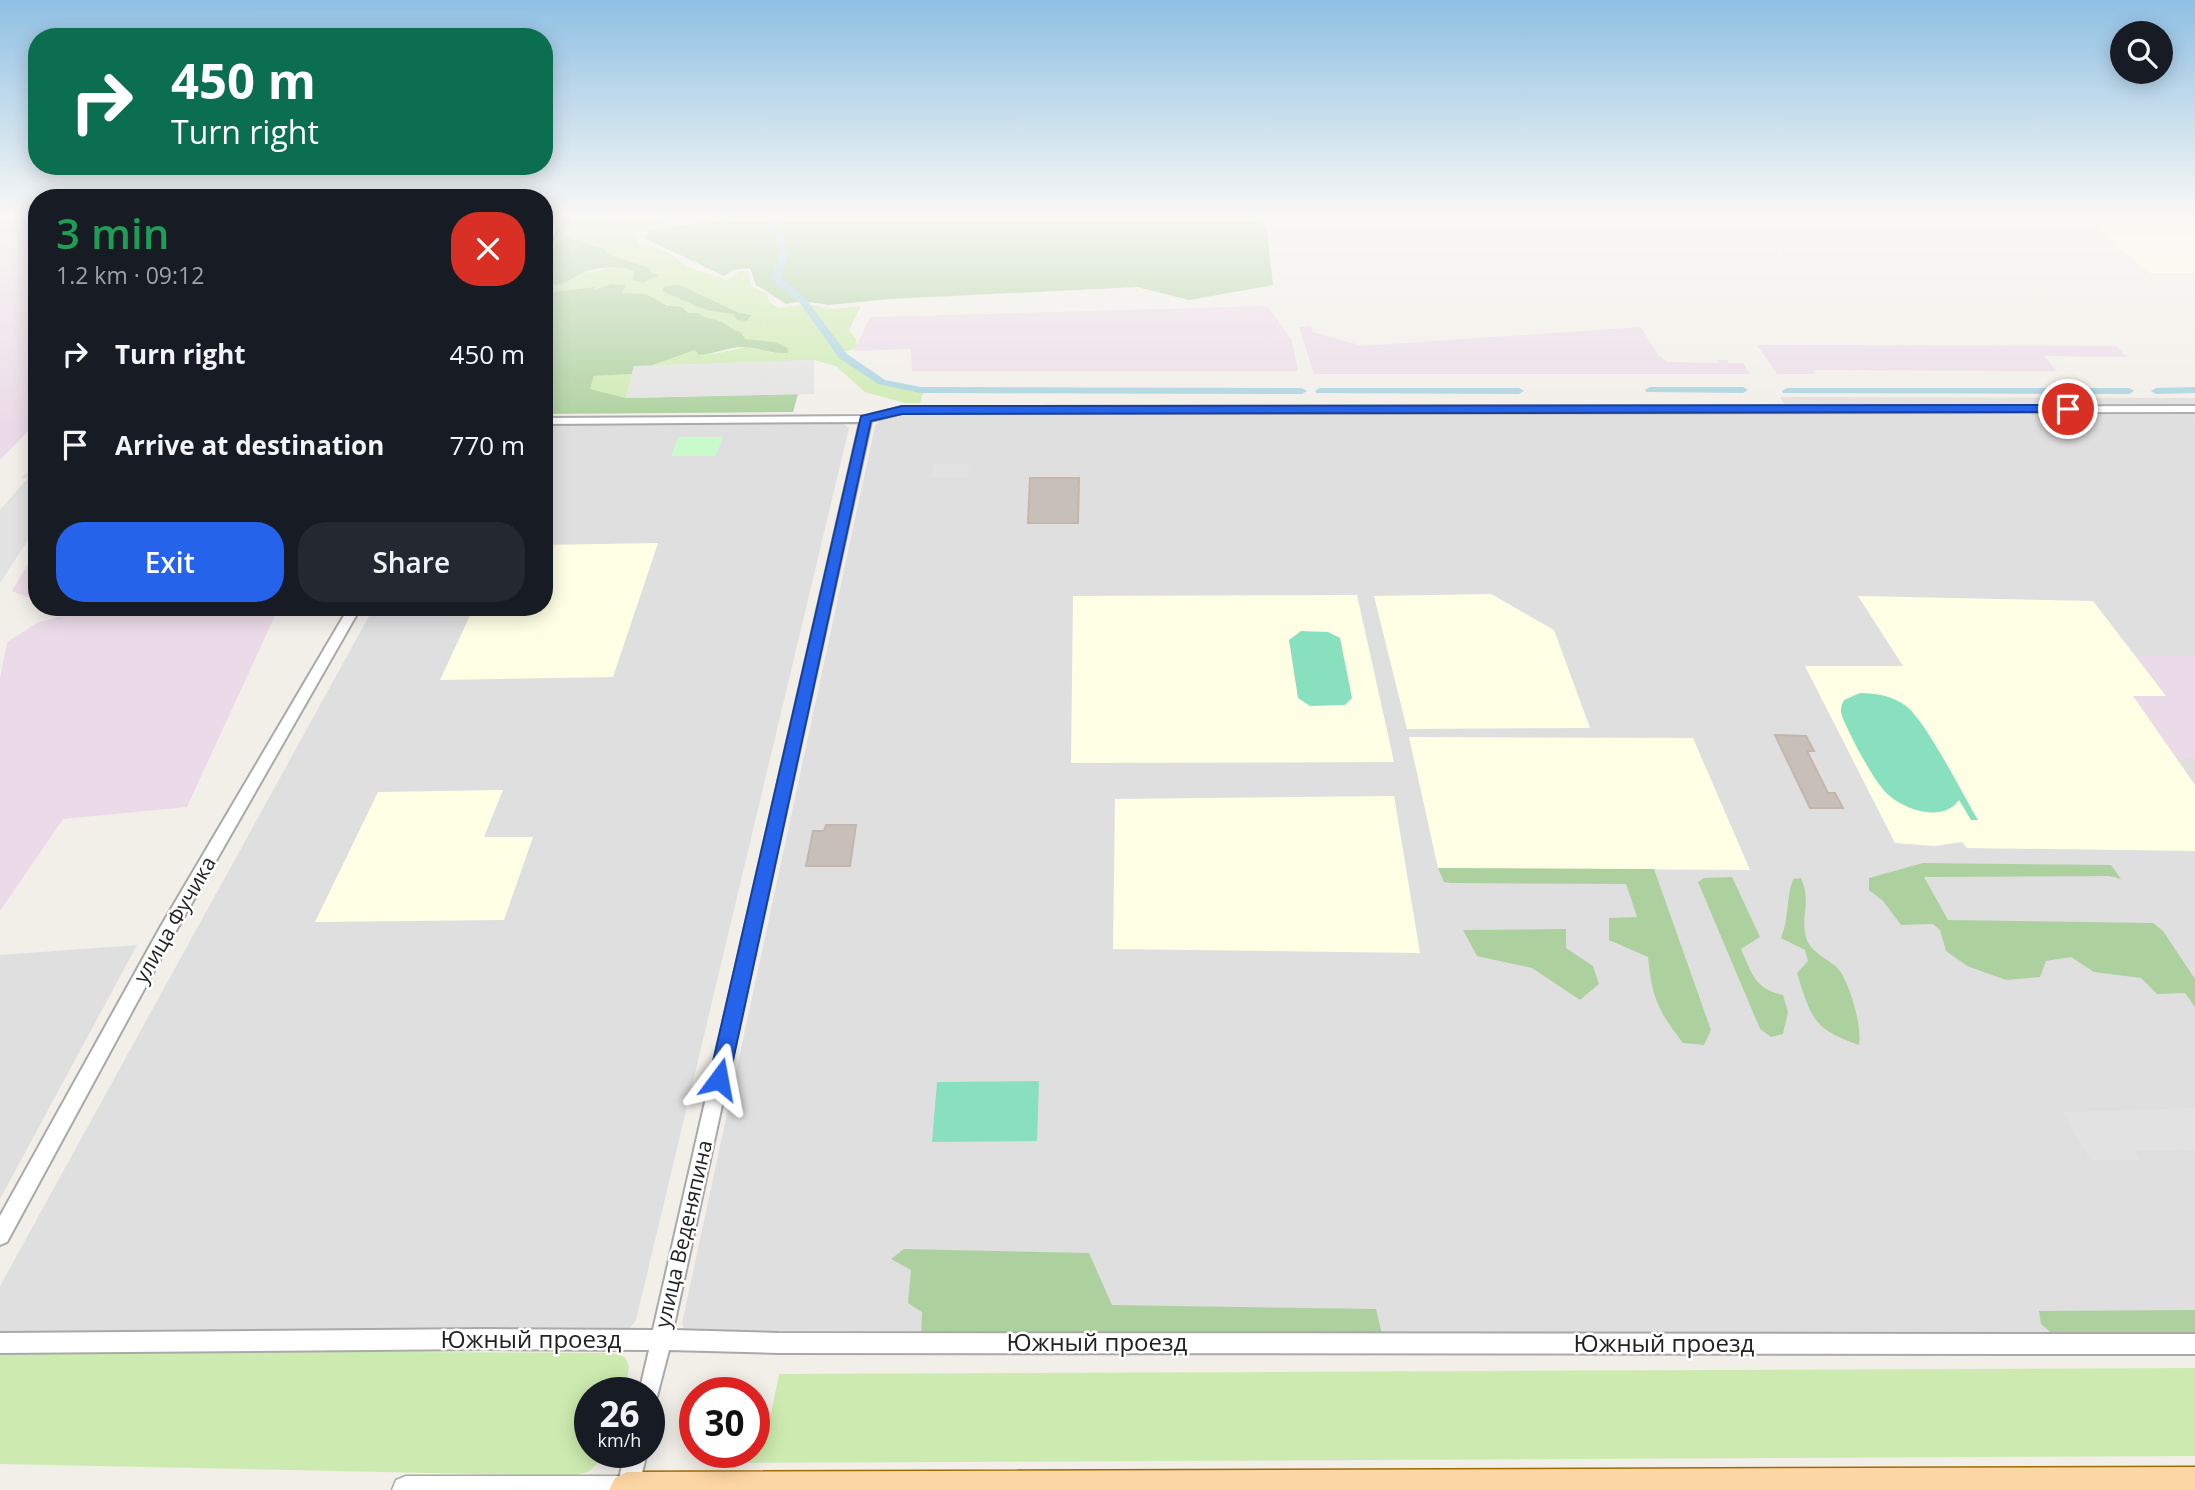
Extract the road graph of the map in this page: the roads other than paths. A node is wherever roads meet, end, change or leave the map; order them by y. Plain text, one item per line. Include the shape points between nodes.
1 (2195, 409) edge
2 (866, 419) junction
3 (553, 421) edge
4 (350, 616) edge
5 (0, 1235) edge
6 (660, 1339) junction
7 (0, 1343) edge
8 (2195, 1344) edge
9 (652, 1377) edge
10 (632, 1468) edge
11 (2195, 1485) edge
12 (406, 1490) edge
13 (627, 1490) edge

1 - 2 street via 902,410
2 - 3 street
2 - 6 street, улица Веденяпина
4 - 5 street, улица Фучика via 167,931
6 - 7 street, Южный проезд
6 - 8 street, Южный проезд via 778,1343
6 - 9 street, улица Веденяпина
10 - 13 street
11 - 13 main road
12 - 13 street

